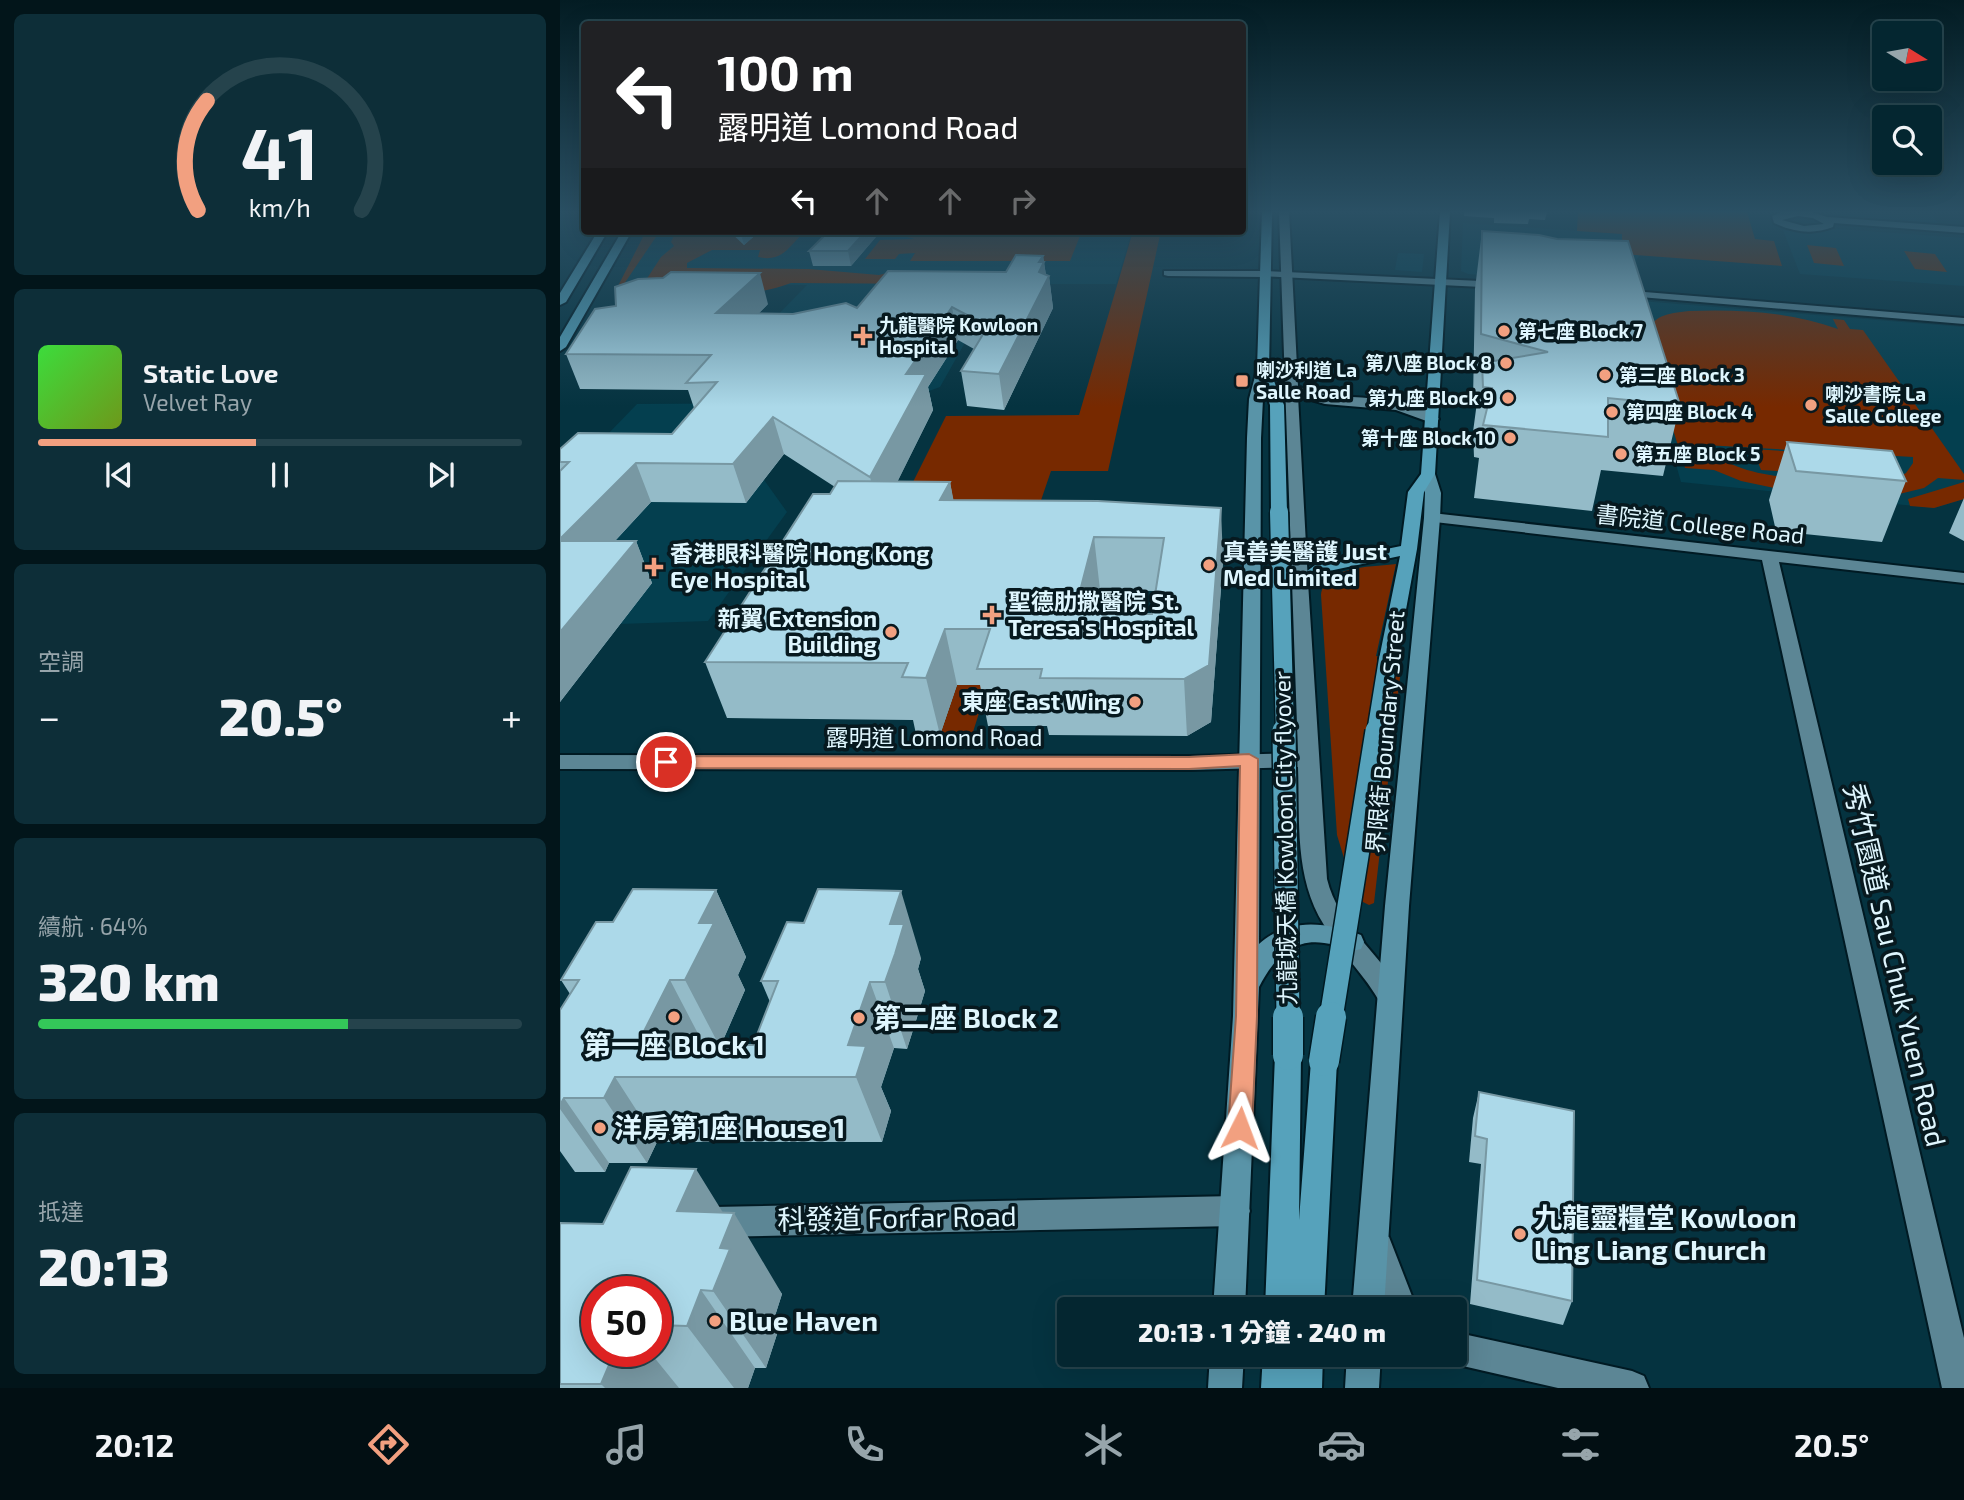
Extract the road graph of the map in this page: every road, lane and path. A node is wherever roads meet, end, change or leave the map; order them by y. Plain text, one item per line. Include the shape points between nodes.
1 (575, 277) edge
2 (601, 277) edge
3 (1265, 277) edge
4 (1286, 277) edge
5 (1341, 277) edge
6 (1441, 277) edge
7 (1441, 280) junction
8 (1516, 286) edge
9 (1608, 292) edge
10 (560, 302) edge
11 (1964, 321) edge
12 (560, 347) edge
13 (1263, 369) junction
14 (1292, 387) junction
15 (1432, 419) junction
16 (1428, 474) junction
17 (1432, 518) junction
18 (1180, 543) edge
19 (1251, 549) junction
20 (1409, 549) junction
21 (1769, 556) junction
22 (1964, 578) edge
23 (1300, 582) junction
24 (1249, 759) junction
25 (1307, 760) junction
26 (560, 762) edge
27 (1352, 943) junction
28 (1390, 996) junction
29 (1246, 1016) junction
30 (1235, 1211) junction
31 (688, 1224) edge
32 (1373, 1234) junction
33 (1230, 1297) edge
34 (1281, 1297) edge
35 (1309, 1297) edge
36 (1369, 1297) edge
37 (1397, 1297) edge
38 (1467, 1351) edge
39 (1226, 1367) edge
40 (1279, 1367) edge
41 (1306, 1367) edge
42 (1363, 1367) edge
43 (1224, 1388) edge
44 (1278, 1388) edge
45 (1306, 1388) edge
46 (1362, 1388) edge
47 (1632, 1388) edge
48 (1959, 1388) edge

1 - 10 main road
2 - 12 main road
3 - 13 main road
4 - 14 street
5 - 7 street
6 - 7 main road, 界限街 Boundary Street
7 - 8 street
7 - 15 main road, 界限街 Boundary Street
9 - 11 street
13 - 19 main road via 1256,402
13 - 34 main road, 九龍城天橋 Kowloon City flyover, bridge via 1277,405 1286,792 1288,1041
14 - 15 street via 1314,398 1402,405
14 - 23 street
15 - 16 main road, 界限街 Boundary Street
16 - 17 main road, 界限街 Boundary Street
16 - 20 main road, 界限街 Boundary Street via 1416,492
17 - 21 street, 書院道 College Road
17 - 28 main road, 界限街 Boundary Street
18 - 19 street
19 - 24 main road
20 - 23 main road via 1324,567
20 - 35 main road, 九龍城天橋 Kowloon City flyover, bridge via 1324,1061
21 - 22 street, 書院道 College Road
21 - 48 street, 秀竹園道 Sau Chuk Yuen Road
23 - 25 street
24 - 25 street, 露明道 Lomond Road
24 - 26 street, 露明道 Lomond Road via 1189,763
24 - 29 main road
25 - 27 street via 1313,866 1319,893
27 - 28 street
27 - 29 main road via 1319,932 1278,943 1262,957 1248,984
28 - 32 main road, 界限街 Boundary Street
29 - 30 main road
30 - 31 street, 科發道 Forfar Road
30 - 33 main road
32 - 36 main road, 界限街 Boundary Street
32 - 37 street
38 - 47 street
39 - 43 main road
40 - 44 main road
41 - 45 main road
42 - 46 main road

